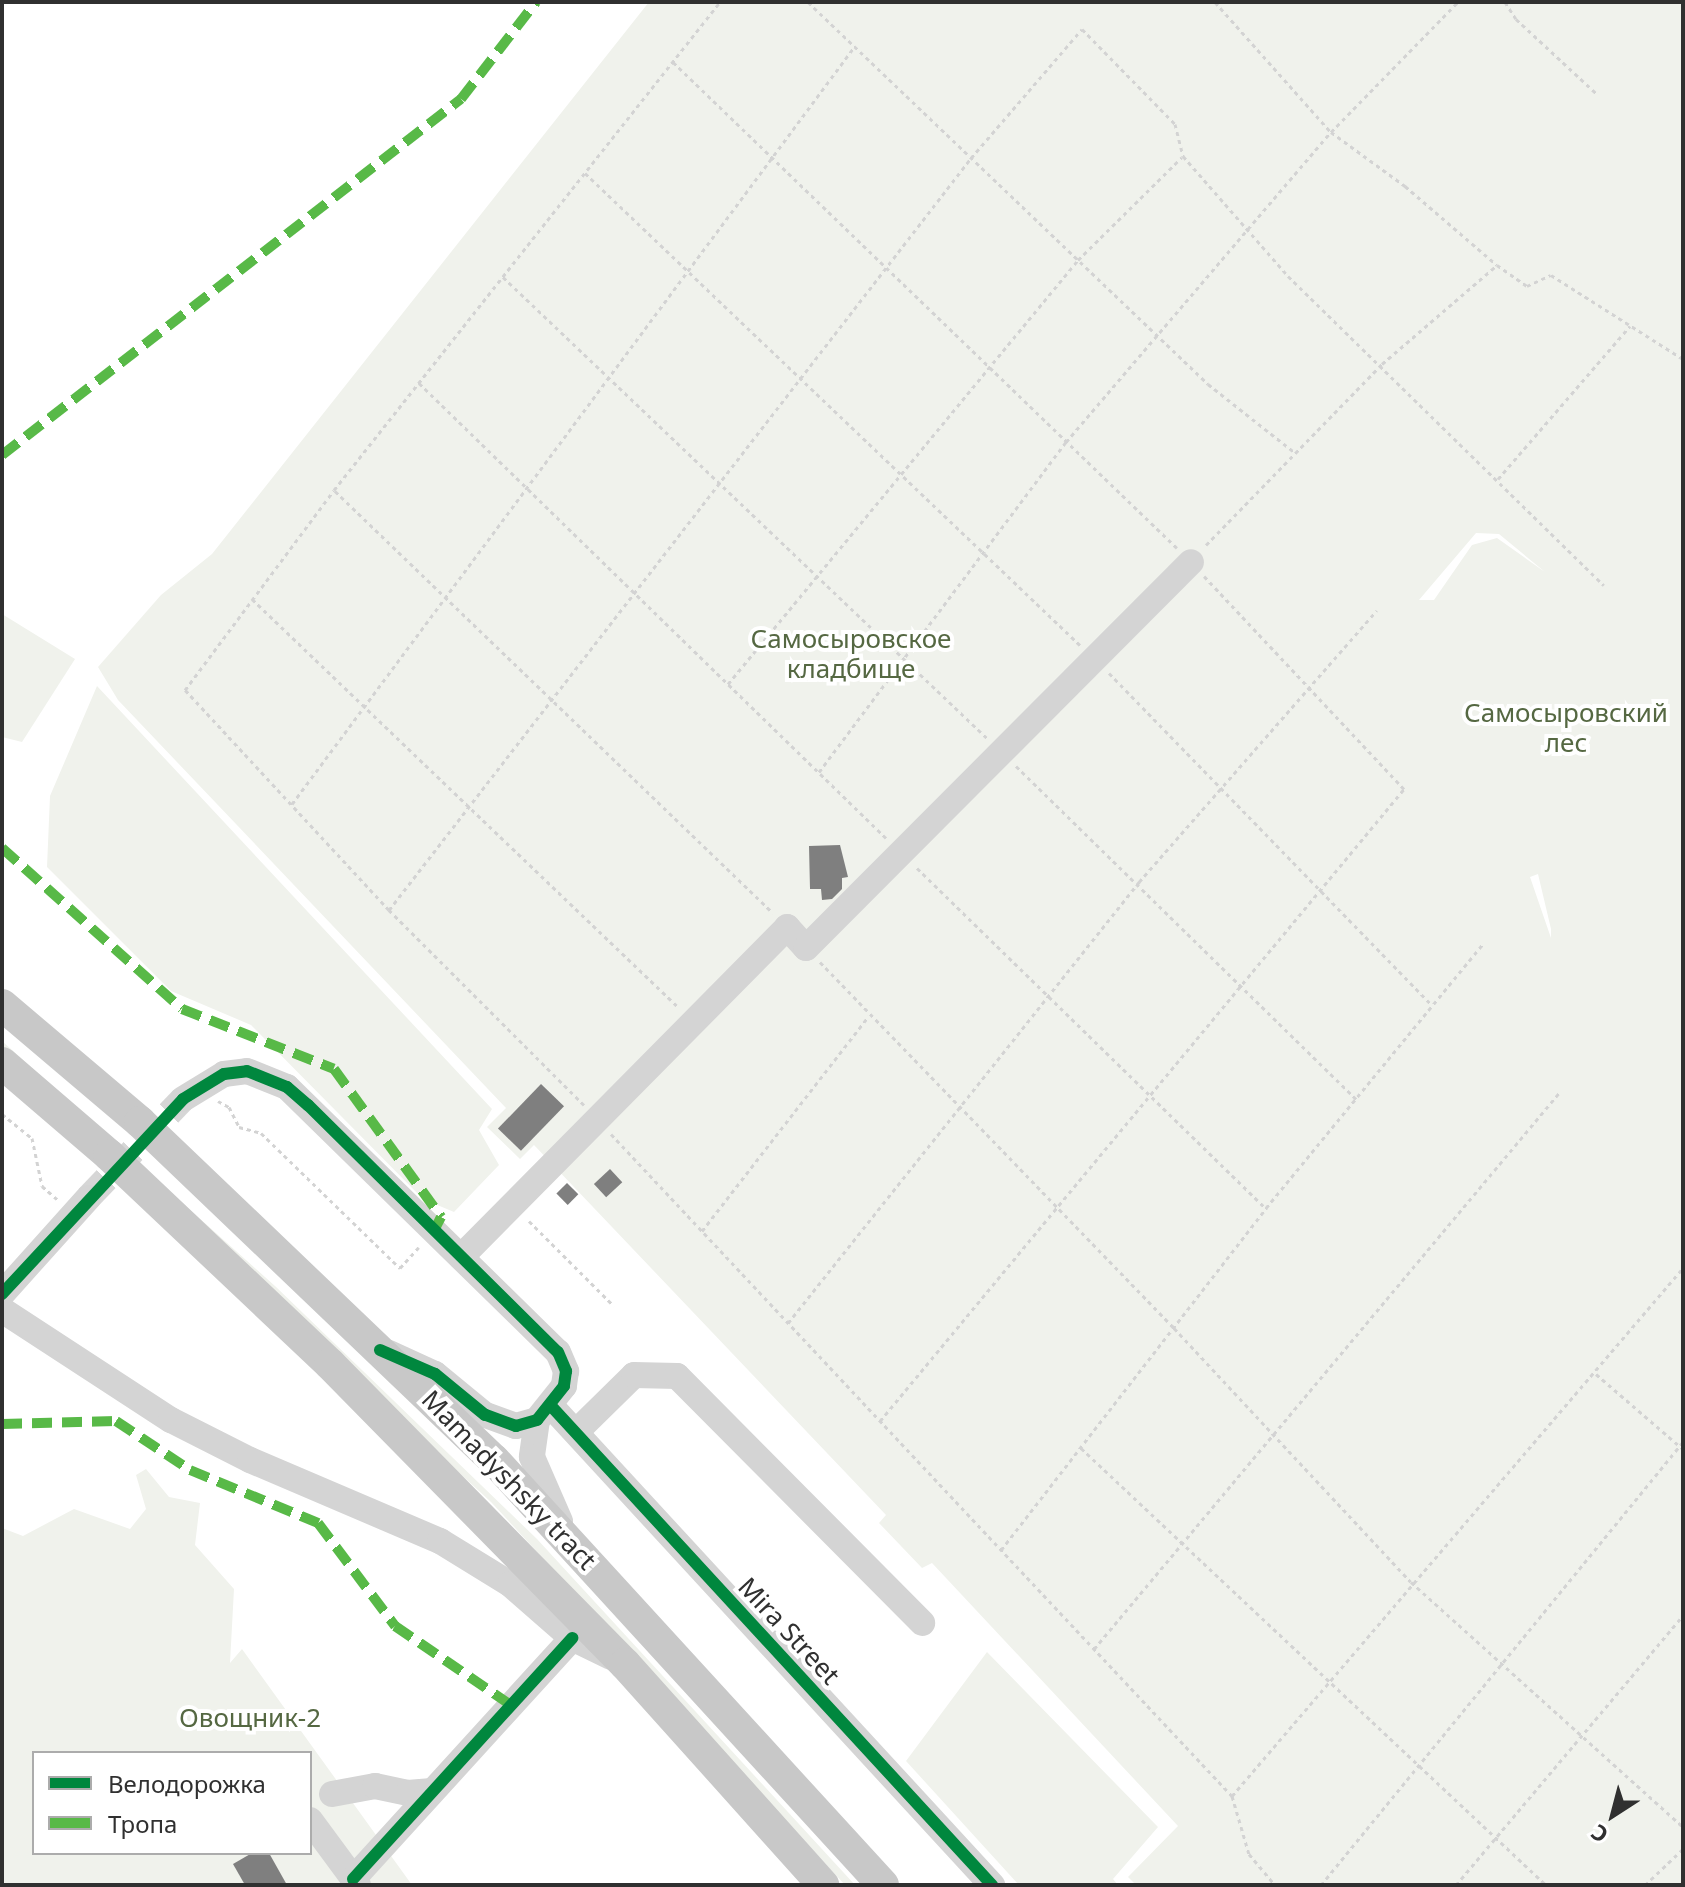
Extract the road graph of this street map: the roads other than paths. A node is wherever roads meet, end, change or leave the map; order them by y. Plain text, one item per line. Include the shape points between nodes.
1 (1191, 562) road end
2 (2, 1005) edge
3 (2, 1063) edge
4 (183, 1099) tunnel mouth
5 (88, 1198) tunnel mouth
6 (37, 1255) junction
7 (461, 1257) junction
8 (2, 1266) edge
9 (2, 1294) edge
10 (2, 1310) edge
11 (380, 1350) junction
12 (544, 1414) junction
13 (576, 1432) junction
14 (570, 1541) junction
15 (922, 1623) dead end
16 (572, 1638) junction
17 (625, 1664) junction
18 (432, 1791) junction
19 (332, 1794) dead end
20 (312, 1823) edge
21 (355, 1882) edge
22 (823, 1885) edge
23 (883, 1885) edge
24 (992, 1885) edge

1 - 7 street via 806,948 787,927
2 - 11 main road, Mamadyshsky tract via 140,1122
3 - 17 main road, Mamadyshsky tract via 109,1155 330,1364
4 - 7 street via 224,1074 247,1071 287,1087
5 - 6 street
6 - 8 street
6 - 9 street
7 - 12 street via 558,1352 566,1371 564,1386
10 - 16 street via 171,1420 250,1460 440,1541 510,1584
11 - 12 street via 435,1374 494,1420 516,1426
11 - 14 main road, Mamadyshsky tract
12 - 13 street, Mira Street
12 - 14 street via 531,1437 535,1468
13 - 15 street via 634,1375 677,1376
13 - 24 street, Mira Street
14 - 23 main road, Mamadyshsky tract
16 - 17 street
16 - 18 street
17 - 22 main road, Mamadyshsky tract
18 - 19 street via 408,1793 375,1786
18 - 21 street
20 - 21 street

